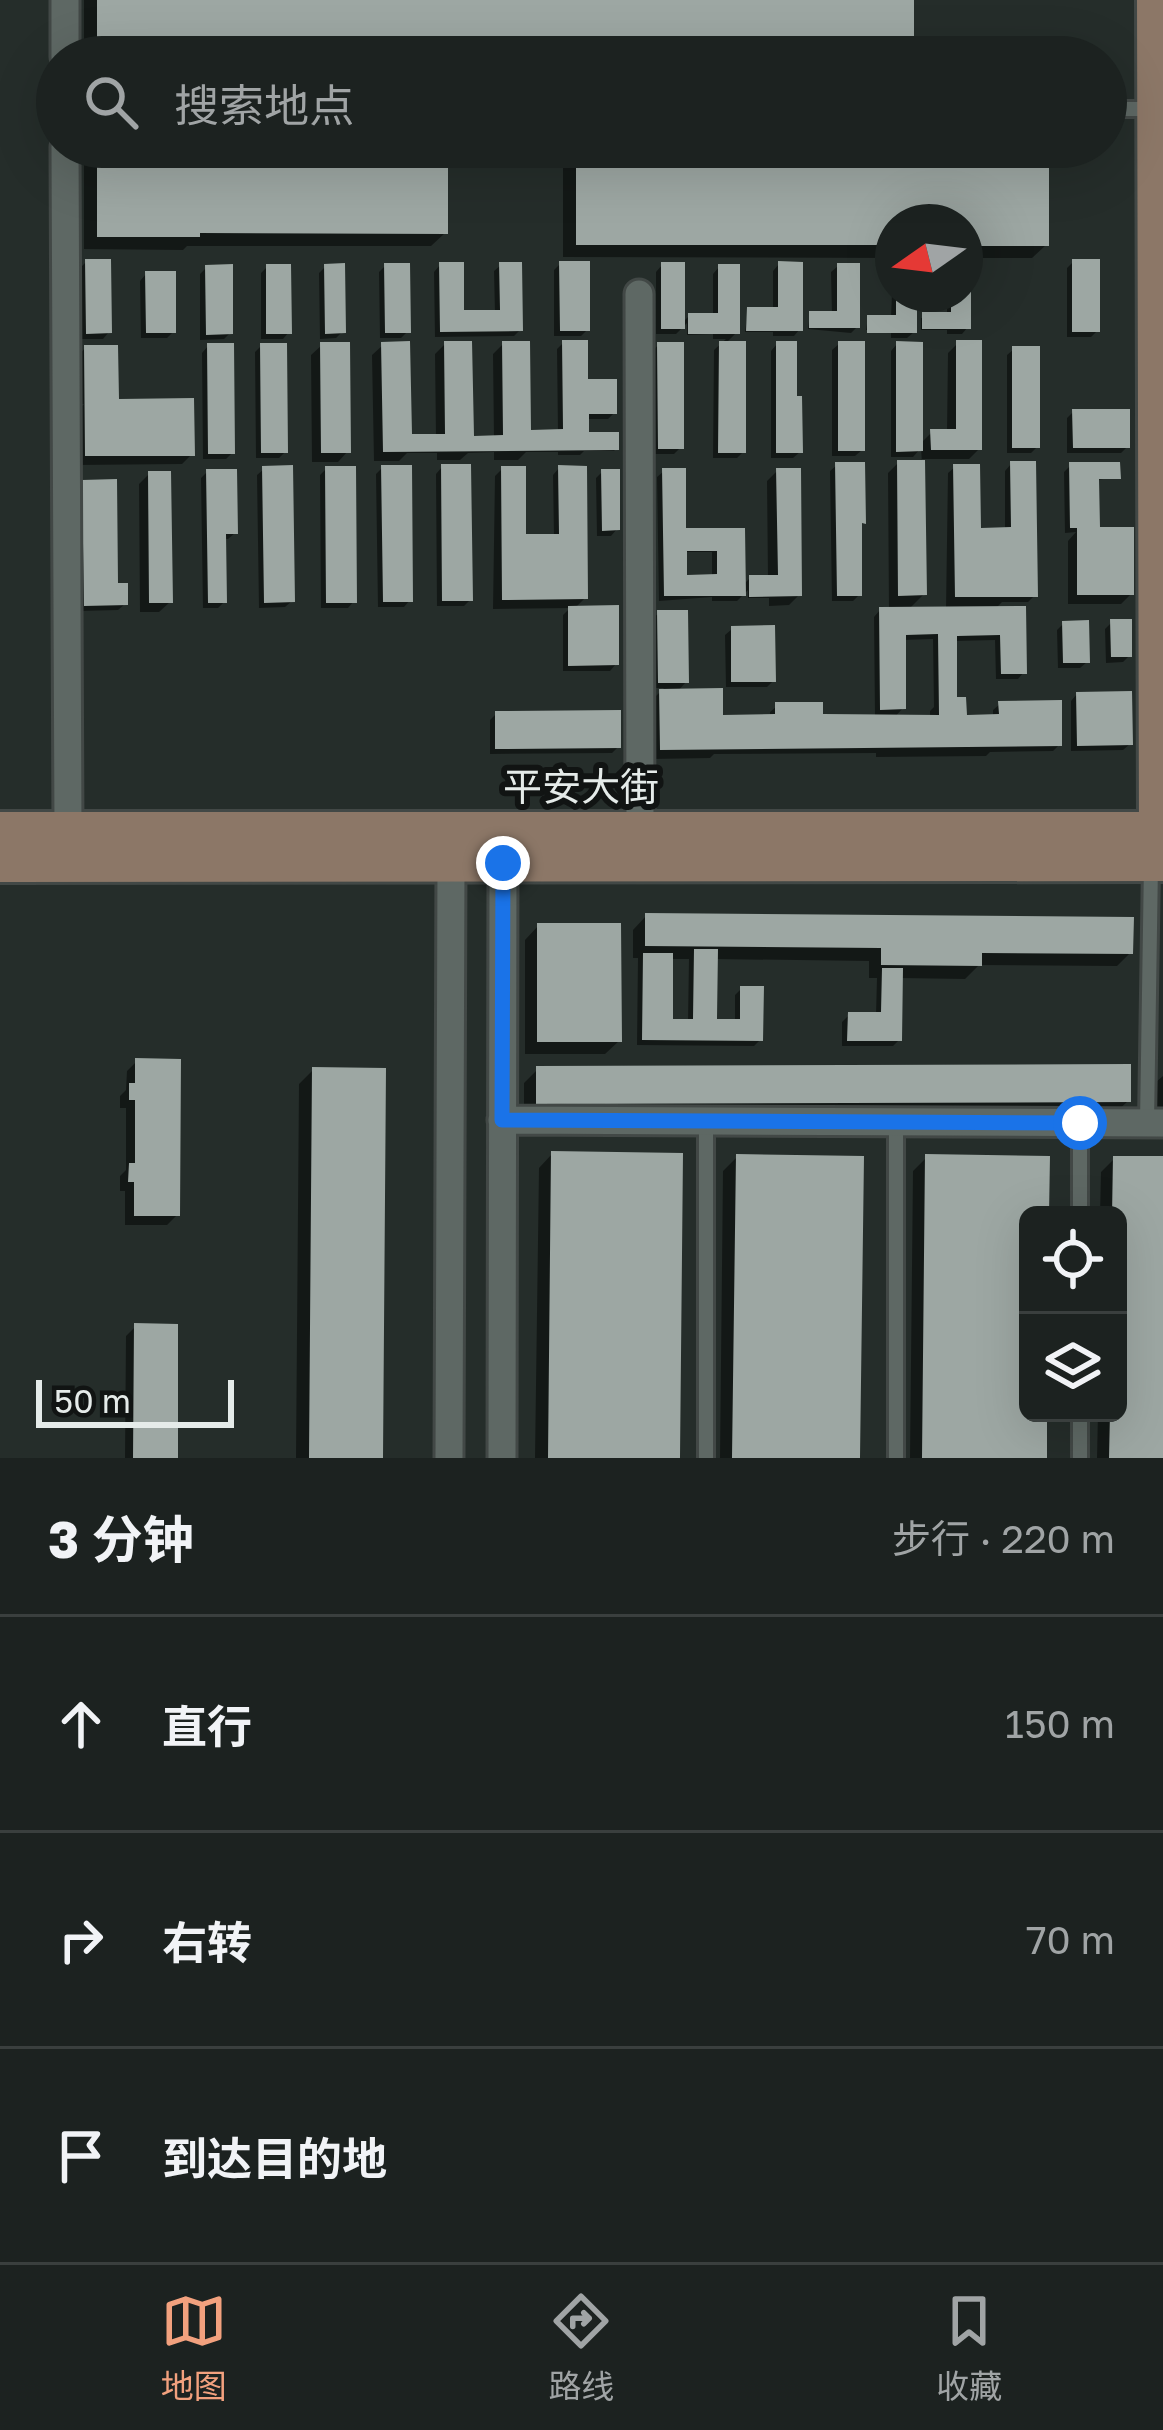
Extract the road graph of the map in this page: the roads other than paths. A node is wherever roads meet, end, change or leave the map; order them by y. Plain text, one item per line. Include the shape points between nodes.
1 (65, 0) edge
2 (1155, 0) edge
3 (65, 36) edge
4 (1127, 109) edge
5 (1155, 110) junction
6 (65, 168) edge
7 (639, 295) dead end
8 (640, 828) junction
9 (0, 830) edge
10 (68, 830) junction
11 (1159, 846) edge
12 (451, 863) junction
13 (503, 863) junction
14 (0, 864) edge
15 (502, 1120) junction
16 (706, 1121) junction
17 (896, 1121) junction
18 (1080, 1123) junction
19 (1155, 1123) edge
20 (1080, 1206) edge
21 (1080, 1422) edge
22 (449, 1458) edge
23 (502, 1458) edge
24 (706, 1458) edge
25 (896, 1458) edge
26 (1080, 1458) edge

1 - 3 street
2 - 5 main road
4 - 5 lane
5 - 11 main road
6 - 10 street
7 - 8 street
8 - 10 main road, 平安大街
8 - 11 main road, 平安大街
9 - 10 main road, 平安大街
11 - 13 main road, 平安大街
11 - 19 lane
12 - 13 main road, 平安大街
12 - 14 main road, 平安大街
12 - 22 street
13 - 15 street
15 - 16 street
15 - 23 street
16 - 17 street
16 - 24 lane
17 - 18 street
17 - 25 lane
18 - 19 street
18 - 20 lane
21 - 26 lane

